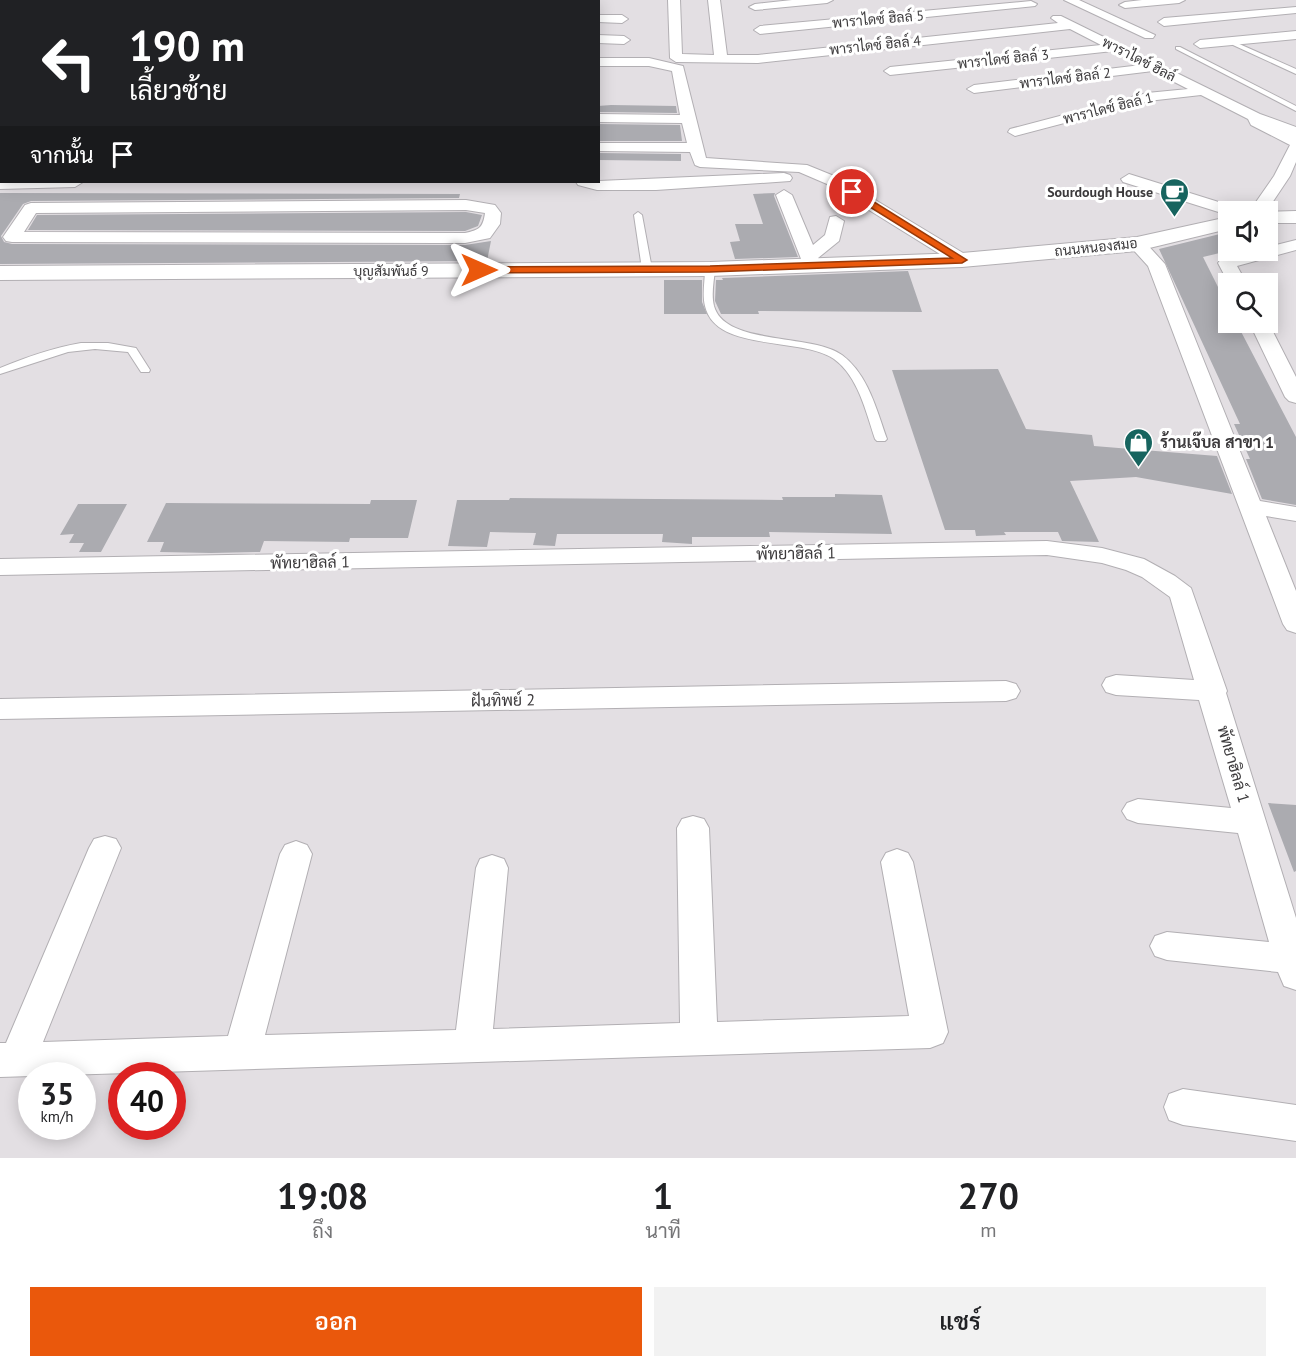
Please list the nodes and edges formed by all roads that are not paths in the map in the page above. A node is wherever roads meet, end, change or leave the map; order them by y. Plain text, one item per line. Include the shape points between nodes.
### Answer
1 (674, 0) edge
2 (714, 0) edge
3 (827, 0) edge
4 (1070, 0) edge
5 (1179, 0) edge
6 (1266, 0) edge
7 (1026, 2) edge
8 (754, 3) edge
9 (1125, 5) dead end
10 (1295, 11) edge
11 (600, 18) edge
12 (622, 19) dead end
13 (1164, 22) dead end
14 (1073, 26) junction
15 (1296, 35) edge
16 (600, 39) edge
17 (624, 40) dead end
18 (1102, 40) junction
19 (762, 43) junction
20 (1200, 44) dead end
21 (1235, 44) dead end
22 (1115, 47) junction
23 (1178, 48) dead end
24 (721, 59) junction
25 (600, 62) edge
26 (1156, 68) junction
27 (890, 71) dead end
28 (1296, 72) edge
29 (974, 89) dead end
30 (1202, 91) junction
31 (1296, 109) edge
32 (1255, 117) junction
33 (600, 118) edge
34 (688, 119) junction
35 (1015, 132) dead end
36 (1296, 132) edge
37 (1296, 144) edge
38 (600, 147) edge
39 (698, 155) junction
40 (813, 172) junction
41 (1289, 176) edge
42 (1130, 179) dead end
43 (38, 183) edge
44 (588, 183) edge
45 (704, 183) junction
46 (0, 184) edge
47 (784, 195) dead end
48 (1267, 201) edge
49 (1218, 207) edge
50 (638, 215) dead end
51 (1278, 217) edge
52 (1296, 217) edge
53 (836, 220) dead end
54 (13, 222) edge
55 (1218, 225) edge
56 (1137, 244) junction
57 (1296, 245) edge
58 (962, 260) junction
59 (811, 261) junction
60 (646, 269) junction
61 (710, 269) junction
62 (0, 273) edge
63 (1232, 273) edge
64 (1264, 333) edge
65 (145, 370) dead end
66 (0, 371) edge
67 (1296, 397) edge
68 (881, 439) dead end
69 (1250, 506) junction
70 (1296, 514) edge
71 (0, 567) edge
72 (1296, 624) edge
73 (1116, 685) dead end
74 (1006, 691) dead end
75 (1213, 691) junction
76 (0, 709) edge
77 (1138, 811) dead end
78 (1250, 822) junction
79 (693, 828) dead end
80 (105, 848) dead end
81 (296, 854) dead end
82 (897, 862) dead end
83 (492, 868) dead end
84 (1167, 946) dead end
85 (1294, 967) edge
86 (699, 1039) junction
87 (473, 1046) junction
88 (242, 1053) junction
89 (8, 1060) edge
90 (1184, 1107) dead end
91 (1296, 1123) edge

1 - 24 street, พาราไดซ์ ฮิลล์ 4 via 676,58
2 - 24 street
3 - 8 street
4 - 18 street via 1149,35
5 - 9 street
6 - 10 street
7 - 14 street, พาราไดซ์ ฮิลล์
7 - 19 street, พาราไดซ์ ฮิลล์ 5
8 - 19 street
10 - 13 street
11 - 12 street
14 - 18 street, พาราไดซ์ ฮิลล์
14 - 19 street, พาราไดซ์ ฮิลล์ 4
15 - 20 street
16 - 17 street
18 - 22 street, พาราไดซ์ ฮิลล์
19 - 24 street, พาราไดซ์ ฮิลล์ 4 via 758,59
21 - 28 lane
22 - 26 street, พาราไดซ์ ฮิลล์
22 - 27 street, พาราไดซ์ ฮิลล์ 3
23 - 31 lane
25 - 34 street via 667,64 678,69
26 - 29 street, พาราไดซ์ ฮิลล์ 2
26 - 30 street, พาราไดซ์ ฮิลล์
30 - 32 street, พาราไดซ์ ฮิลล์
30 - 35 street, พาราไดซ์ ฮิลล์ 1 via 1147,97
32 - 36 street, พาราไดซ์ ฮิลล์
32 - 37 street, พาราไดซ์ ฮิลล์ via 1256,122
33 - 34 street
34 - 39 street
37 - 41 street
38 - 39 street
39 - 40 street
39 - 45 street
40 - 45 street via 778,179
40 - 58 street
41 - 48 street
42 - 49 street
43 - 46 street
44 - 45 street
47 - 59 street
50 - 60 lane
51 - 52 street
53 - 59 street via 832,237
54 - 54 street via 12,237 465,238 488,231 493,213 489,208 466,205 31,208
55 - 56 street, ถนนหนองสมอ
56 - 58 street, ถนนหนองสมอ
56 - 69 street via 1156,264
57 - 63 street via 1227,263
58 - 59 street, บุญสัมพันธ์ 9
59 - 61 street, บุญสัมพันธ์ 9
60 - 61 street, บุญสัมพันธ์ 9
60 - 62 street, บุญสัมพันธ์ 9
61 - 68 lane via 710,308 722,325 751,336 829,351 849,367 863,390
64 - 67 street
65 - 66 lane via 132,350 110,345 58,351
69 - 70 street
69 - 72 street
71 - 75 street, พัทยาฮิลล์ 1 via 1047,548 1117,557 1165,579 1182,594
73 - 75 street
74 - 76 street, ฝันทิพย์ 2
75 - 78 street, พัทยาฮิลล์ 1
77 - 78 street
78 - 85 street, พัทยาฮิลล์ 1
79 - 86 street
80 - 89 street
81 - 88 street
82 - 86 street via 930,1032
83 - 87 street
84 - 85 street
86 - 87 street
87 - 88 street
88 - 89 street
90 - 91 street

